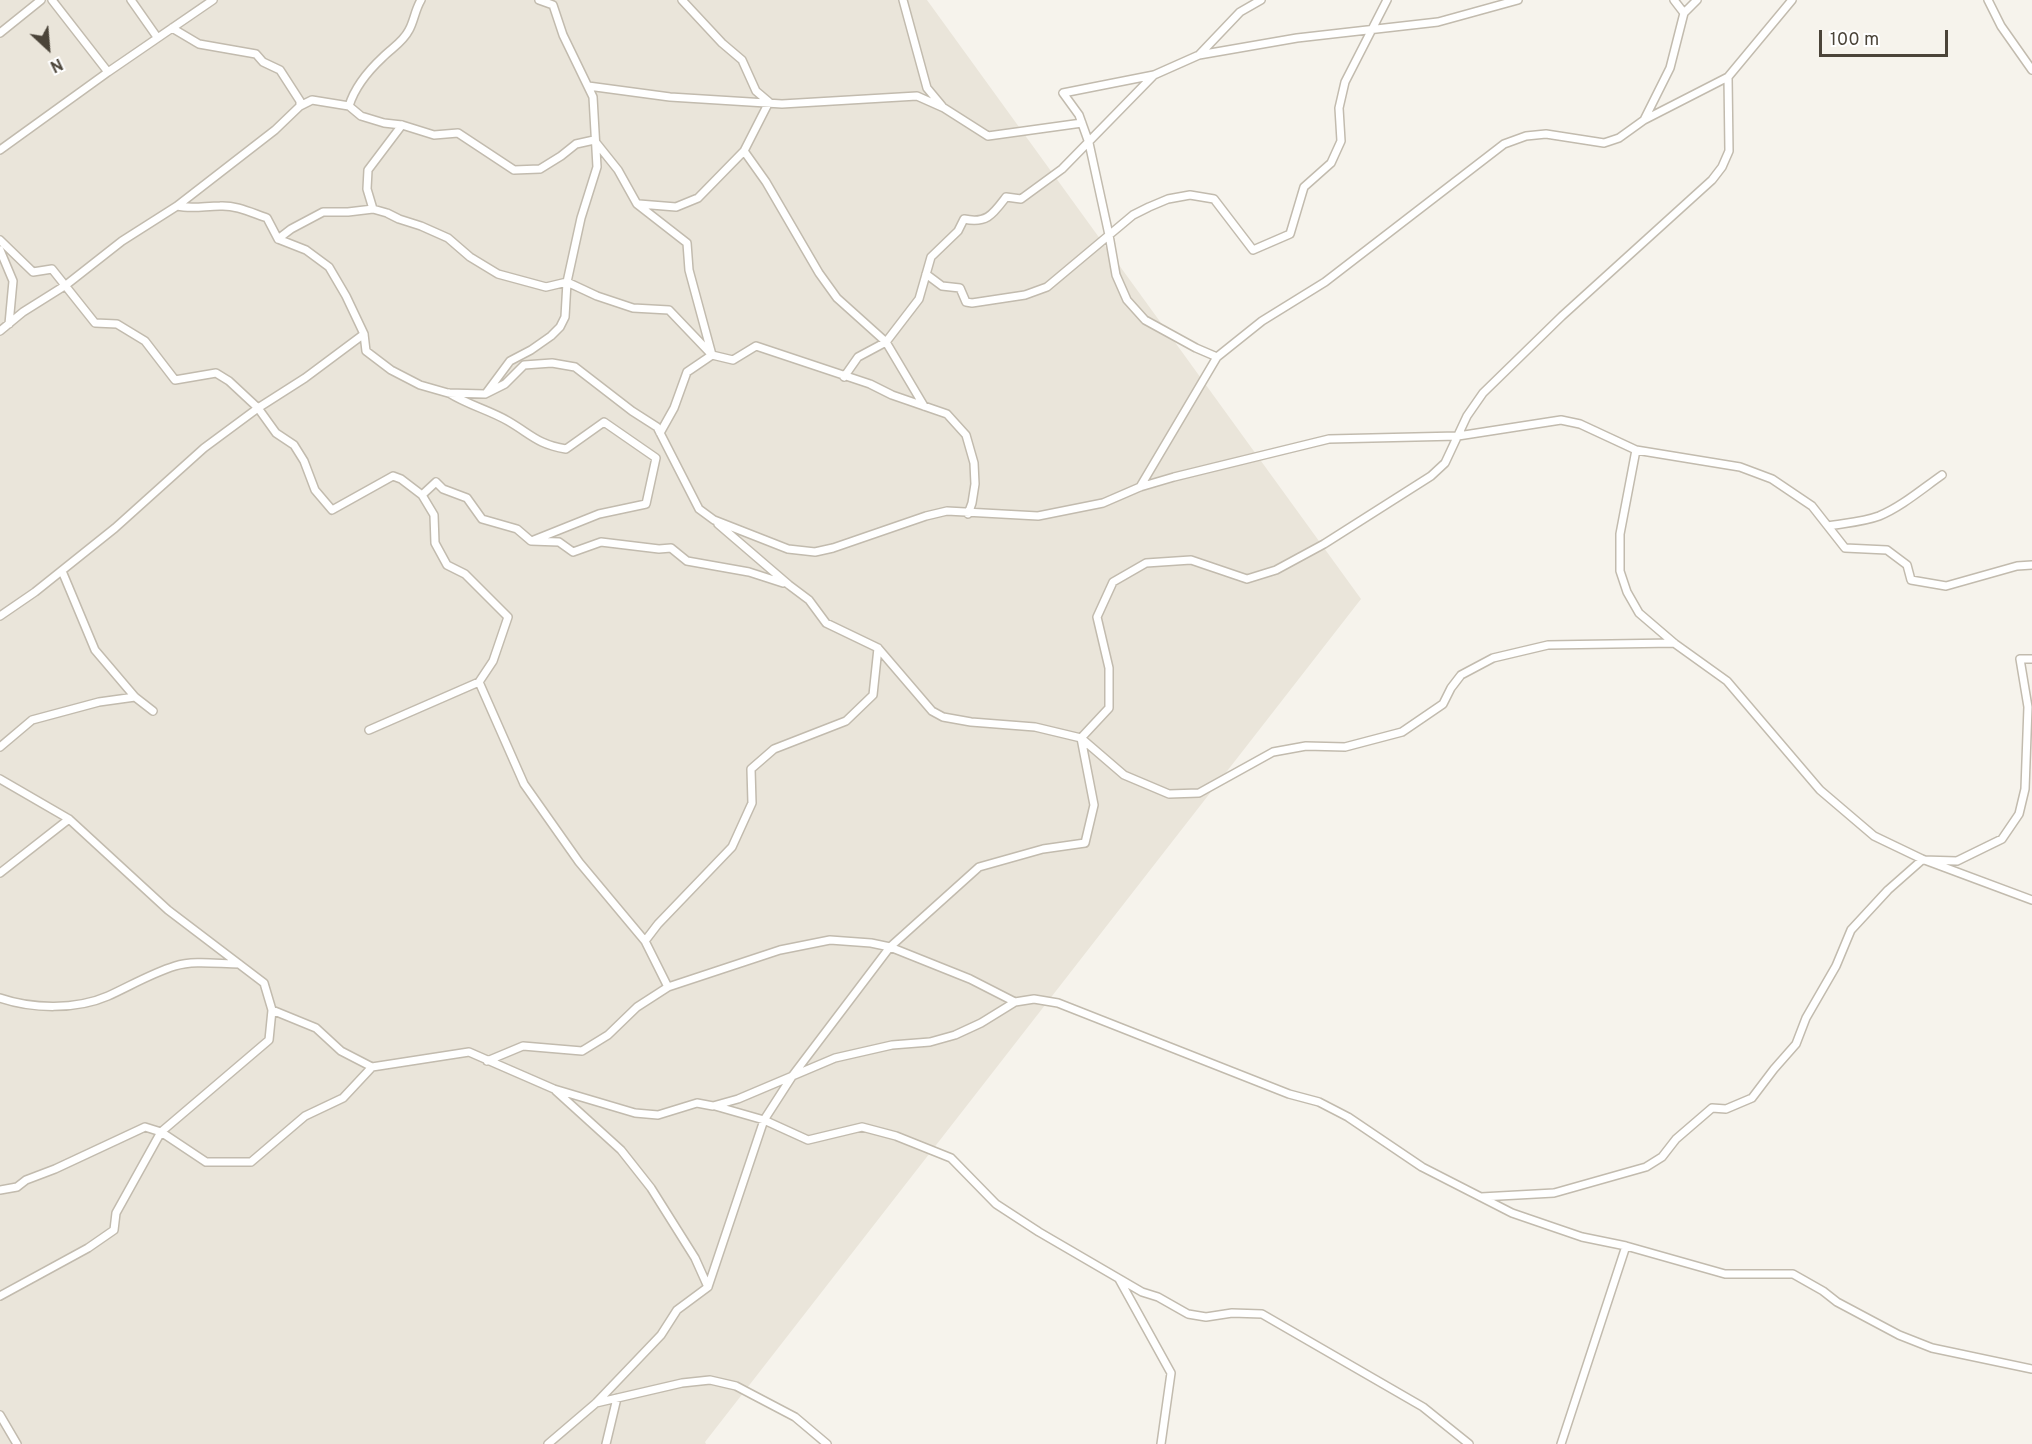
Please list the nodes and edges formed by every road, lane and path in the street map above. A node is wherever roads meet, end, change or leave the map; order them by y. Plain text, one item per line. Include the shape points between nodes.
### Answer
1 (41, 0) edge
2 (52, 0) edge
3 (131, 0) edge
4 (213, 0) edge
5 (421, 0) edge
6 (538, 0) edge
7 (682, 0) edge
8 (903, 0) edge
9 (1261, 0) edge
10 (1387, 0) edge
11 (1518, 0) edge
12 (1674, 0) edge
13 (1697, 0) edge
14 (1792, 0) edge
15 (1988, 0) edge
16 (555, 3) edge
17 (1684, 13) junction
18 (172, 28) junction
19 (1372, 30) junction
20 (0, 33) edge
21 (157, 38) junction
22 (1199, 55) junction
23 (2032, 70) edge
24 (108, 72) junction
25 (1154, 75) junction
26 (1728, 77) junction
27 (588, 86) junction
28 (769, 102) junction
29 (300, 106) junction
30 (349, 106) junction
31 (944, 108) junction
32 (1644, 120) junction
33 (1082, 123) junction
34 (402, 125) junction
35 (594, 140) junction
36 (1089, 143) junction
37 (0, 150) edge
38 (744, 151) junction
39 (637, 204) junction
40 (177, 206) junction
41 (373, 209) junction
42 (1109, 235) junction
43 (278, 239) junction
44 (0, 240) edge
45 (0, 250) edge
46 (926, 274) junction
47 (567, 282) junction
48 (66, 285) junction
49 (9, 324) junction
50 (0, 331) edge
51 (364, 334) junction
52 (886, 342) junction
53 (711, 355) junction
54 (1217, 357) junction
55 (844, 377) junction
56 (448, 393) junction
57 (485, 394) junction
58 (924, 406) junction
59 (258, 408) junction
60 (660, 433) junction
61 (1458, 436) junction
62 (1636, 450) junction
63 (1942, 475) dead end
64 (1140, 487) junction
65 (422, 495) junction
66 (968, 514) junction
67 (714, 520) junction
68 (1828, 525) junction
69 (531, 541) junction
70 (2032, 565) edge
71 (62, 571) junction
72 (789, 585) junction
73 (0, 616) edge
74 (1674, 643) junction
75 (878, 648) junction
76 (2032, 659) edge
77 (479, 682) junction
78 (135, 697) junction
79 (153, 711) dead end
80 (369, 730) dead end
81 (1081, 738) junction
82 (0, 747) edge
83 (0, 779) edge
84 (69, 819) junction
85 (1922, 860) junction
86 (0, 873) edge
87 (2032, 900) edge
88 (645, 941) junction
89 (890, 947) junction
90 (239, 964) junction
91 (668, 987) junction
92 (0, 998) edge
93 (1015, 1002) junction
94 (272, 1010) junction
95 (487, 1061) junction
96 (372, 1067) junction
97 (793, 1076) junction
98 (554, 1089) junction
99 (713, 1106) junction
100 (764, 1120) junction
101 (161, 1132) junction
102 (0, 1190) edge
103 (1481, 1197) junction
104 (1626, 1246) junction
105 (1118, 1277) junction
106 (708, 1287) junction
107 (0, 1296) edge
108 (2032, 1369) edge
109 (617, 1398) junction
110 (596, 1403) junction
111 (0, 1415) edge
112 (809, 1429) junction
113 (17, 1444) edge
114 (548, 1444) edge
115 (606, 1444) edge
116 (816, 1444) edge
117 (827, 1444) edge
118 (1161, 1444) edge
119 (1469, 1444) edge
120 (1561, 1444) edge

1 - 20 street
2 - 24 street
3 - 21 street
4 - 18 street
5 - 30 street via 409,30 366,75
6 - 16 street
7 - 28 street via 742,60 756,91
8 - 31 street via 927,88
9 - 22 street via 1240,12
10 - 19 street
11 - 19 street via 1438,22
12 - 17 street
13 - 17 street
14 - 26 street
15 - 23 street
16 - 27 street via 562,35
17 - 32 street via 1670,68
18 - 21 street
18 - 29 street via 199,44 256,54 280,70
19 - 22 street
19 - 42 street via 1345,82 1340,108 1341,141 1331,163 1304,187 1290,234 1253,250 1214,199 1190,195 1149,207
21 - 24 street
22 - 25 street
24 - 37 street
25 - 33 street via 1063,93
25 - 36 street
26 - 32 street
26 - 61 street via 1729,151 1722,167 1483,393
27 - 28 street via 670,97
27 - 35 street via 593,97
28 - 31 street via 917,96
28 - 38 street
29 - 30 street via 312,100
29 - 40 street
30 - 34 street via 361,116
31 - 33 street via 988,136
32 - 54 street via 1619,138 1604,142 1546,134 1504,144 1325,282 1263,321
33 - 36 street
34 - 35 street via 434,135 458,133 514,170 540,168 576,144
34 - 41 street via 368,170 367,189
35 - 39 street via 618,170
35 - 47 street via 597,167
36 - 42 street
36 - 46 street via 1021,199 1006,197 992,216 975,222 964,219 958,231 931,257
38 - 39 street via 698,198 676,207
38 - 52 street via 837,298
39 - 53 street via 687,243 689,270
40 - 43 street via 223,206 246,211 267,218
40 - 48 street via 122,241
41 - 43 street via 323,212
41 - 47 street via 448,238 498,274 546,287
42 - 46 street via 1047,287 1025,296 966,302 960,288 942,286
42 - 54 street via 1116,275 1127,300 1145,320
43 - 51 street via 306,250 329,267
44 - 48 street via 33,272 52,269
45 - 49 street via 14,281
46 - 52 street via 920,299
47 - 53 street via 633,308 669,310
47 - 57 street via 565,317 560,327 510,362
48 - 49 street
48 - 59 street via 95,323 117,324 145,341 175,380 216,373
49 - 50 street
51 - 56 street via 366,351 391,370 420,385
51 - 59 street
52 - 55 street via 858,357
52 - 58 street
53 - 55 street via 733,360 756,346
53 - 60 street via 687,372
54 - 64 street
55 - 58 street
56 - 57 street
56 - 69 street via 554,447 566,449 604,422 656,458 646,504 598,514
57 - 60 street via 505,384 524,365 552,363 575,367
58 - 66 street via 947,414 966,435 975,484
59 - 65 street via 276,434 294,445 315,490 332,510 393,476
59 - 71 street via 204,448
60 - 67 street via 699,509
61 - 62 street via 1561,420 1580,424
61 - 64 street via 1329,439
61 - 81 street via 1445,463 1431,476 1276,570 1247,579 1191,560 1146,563 1113,582 1096,617 1109,668 1110,708
62 - 68 street via 1740,466 1772,479 1812,506
62 - 74 street via 1620,534 1620,571 1639,614
63 - 68 street via 1879,516
64 - 66 street via 1103,503 1038,516
65 - 69 street via 436,482 443,489 467,498 482,519 518,529
65 - 77 street via 434,515 435,543 447,566 465,574 508,617 493,662
66 - 67 street via 926,516 815,552 788,549
67 - 72 street
68 - 70 street via 1845,548 1887,550 1907,565 1911,580 1946,586
69 - 72 street via 559,542 573,552 601,542 671,548 687,561 749,572
71 - 73 street
71 - 78 street via 95,650
72 - 75 street via 809,600 826,623
74 - 81 street via 1548,645 1493,657 1461,675 1443,704 1402,732 1345,747 1306,746 1273,752 1199,793 1169,794 1124,775
74 - 85 street via 1727,681 1820,790 1874,836
75 - 81 street via 932,711 944,717 1035,727
75 - 88 street via 873,696 846,721 774,748 751,769 752,803 732,847
76 - 85 street via 2020,659 2028,707 2025,789 2019,814 2002,839 1957,861
77 - 80 street
77 - 88 street via 524,784 579,862
78 - 79 street
78 - 82 street via 32,720
81 - 89 street via 1094,805 1085,843 1043,849 980,867
83 - 84 street
84 - 86 street
84 - 90 street via 168,910
85 - 87 street
85 - 103 street via 1887,890 1851,930 1796,1044 1752,1098 1726,1109 1712,1108 1676,1138 1662,1157 1646,1167 1554,1193
88 - 91 street
89 - 91 street via 830,940 780,950
89 - 93 street
89 - 97 street
90 - 92 street via 176,965 107,996 72,1004 30,1005
90 - 94 street via 264,983
91 - 95 street via 582,1051 523,1046
93 - 97 street via 955,1035 835,1058
93 - 103 street via 1034,999 1058,1003 1289,1095 1319,1102 1422,1167
94 - 96 street via 316,1028 341,1051
94 - 101 street via 269,1040
95 - 96 street via 469,1052
95 - 98 street
96 - 101 street via 343,1098 304,1116 251,1162 206,1162
97 - 99 street
97 - 100 street
98 - 99 street via 635,1113 658,1115 697,1103
98 - 106 street via 621,1150 651,1188 695,1258
99 - 100 street
100 - 105 street via 808,1140 862,1127 951,1158 996,1204
100 - 106 street
101 - 102 street via 146,1127 17,1187
101 - 107 street via 116,1214 114,1230
103 - 104 street via 1512,1213 1582,1237
104 - 108 street via 1725,1274 1794,1274 1899,1335 1932,1347
104 - 120 street
105 - 118 street via 1171,1373
105 - 119 street via 1188,1314 1262,1314 1423,1407
106 - 110 street via 677,1310 662,1335
109 - 110 street
109 - 112 street via 710,1380 736,1386 795,1417
109 - 115 street
110 - 114 street
111 - 113 street
112 - 116 street
112 - 117 street

